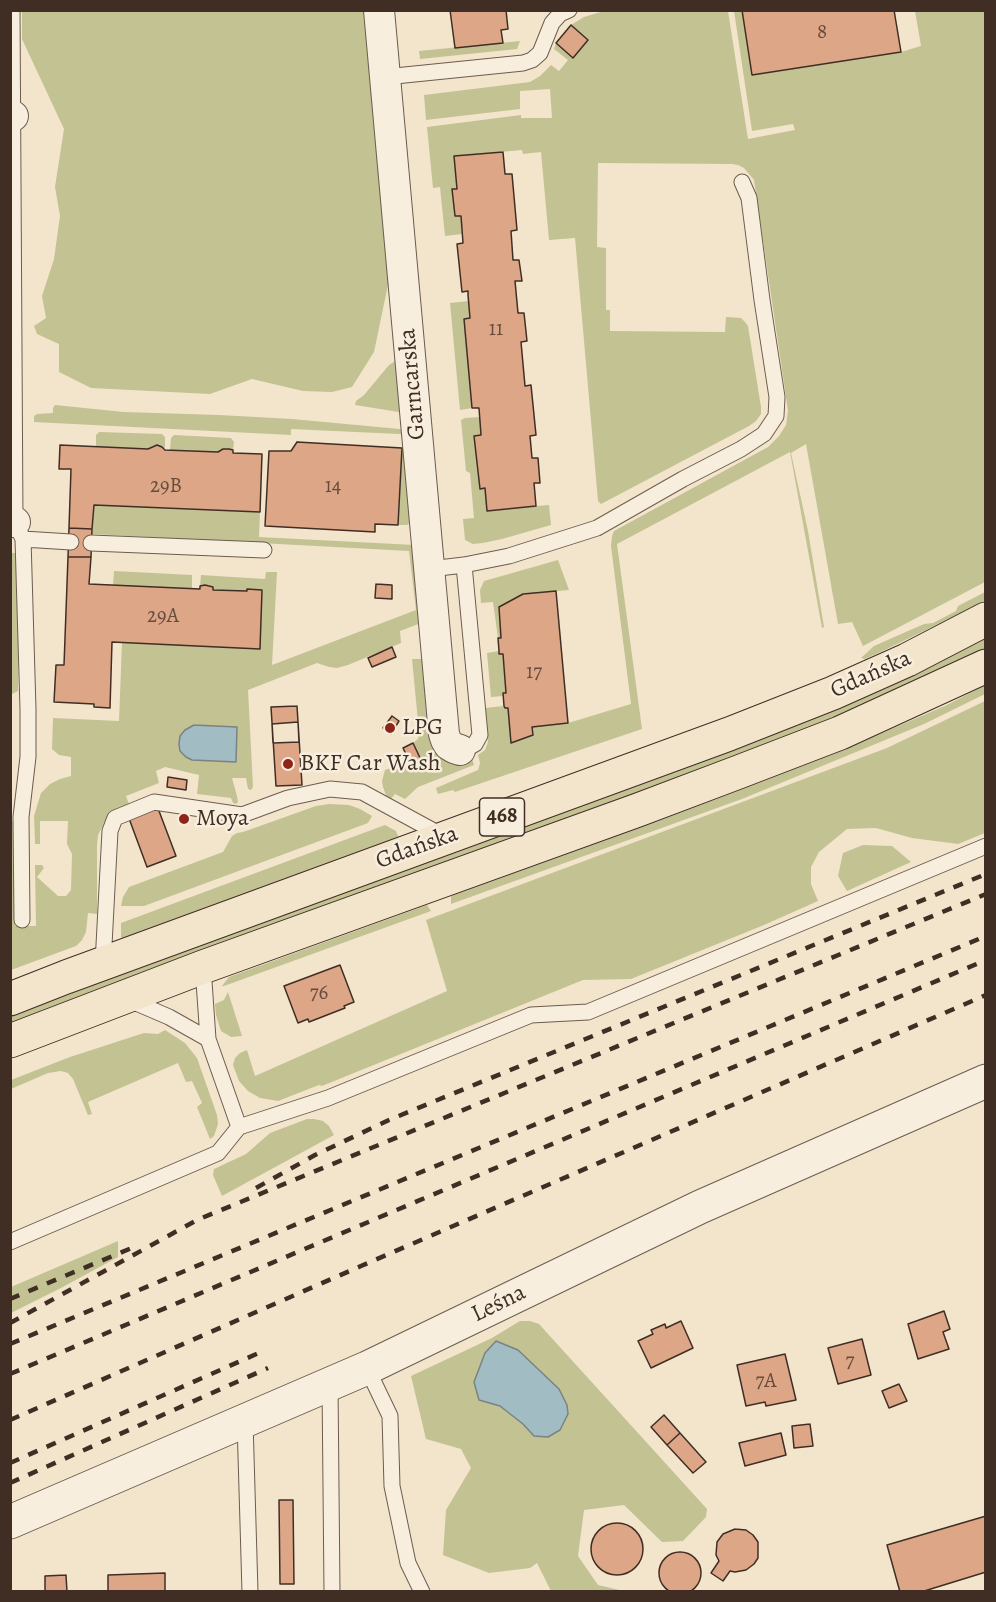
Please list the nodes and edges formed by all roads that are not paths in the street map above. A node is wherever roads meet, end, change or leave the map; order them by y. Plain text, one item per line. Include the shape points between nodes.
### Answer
1 (12, 10) edge
2 (379, 10) edge
3 (568, 10) edge
4 (385, 77) junction
5 (12, 116) edge
6 (742, 182) dead end
7 (16, 528) edge
8 (71, 542) dead end
9 (91, 543) dead end
10 (264, 550) dead end
11 (464, 565) junction
12 (430, 569) junction
13 (986, 619) edge
14 (986, 666) edge
15 (460, 750) joint
16 (446, 838) junction
17 (986, 846) edge
18 (22, 920) dead end
19 (103, 964) junction
20 (203, 967) junction
21 (123, 997) junction
22 (10, 999) edge
23 (208, 1039) junction
24 (10, 1041) edge
25 (986, 1081) edge
26 (239, 1127) junction
27 (10, 1242) edge
28 (368, 1368) junction
29 (330, 1384) junction
30 (245, 1421) junction
31 (10, 1522) edge
32 (250, 1592) edge
33 (332, 1592) edge
34 (422, 1592) edge

1 - 5 lane
2 - 4 street, Garncarska
3 - 4 lane via 552,23 540,53 532,60
4 - 12 street, Garncarska
5 - 7 lane
6 - 11 lane via 749,198 777,397 776,416 764,434 597,528 509,556
7 - 8 lane
7 - 18 lane via 28,709 28,758 21,818 29,850
9 - 10 lane
11 - 12 lane
11 - 15 lane via 480,735 475,744
12 - 15 street, Garncarska via 444,734 449,745
13 - 16 main road, Gdańska / 468 via 833,693
14 - 20 main road, Gdańska / 468 via 840,733 736,773
16 - 19 main road, Gdańska / 468
16 - 19 lane via 362,792 330,789 288,798 242,815 154,802 115,818 110,831
17 - 26 lane via 588,1012 531,1015 328,1098
19 - 22 main road, Gdańska / 468
20 - 21 main road, Gdańska / 468
20 - 23 lane
21 - 23 lane
21 - 24 main road, Gdańska / 468
23 - 26 lane
25 - 28 street, Leśna via 700,1207
26 - 27 lane via 218,1153
28 - 29 street, Leśna
28 - 34 lane via 390,1416 392,1486 408,1563
29 - 30 street, Leśna
29 - 33 lane
30 - 31 street, Leśna
30 - 32 lane

